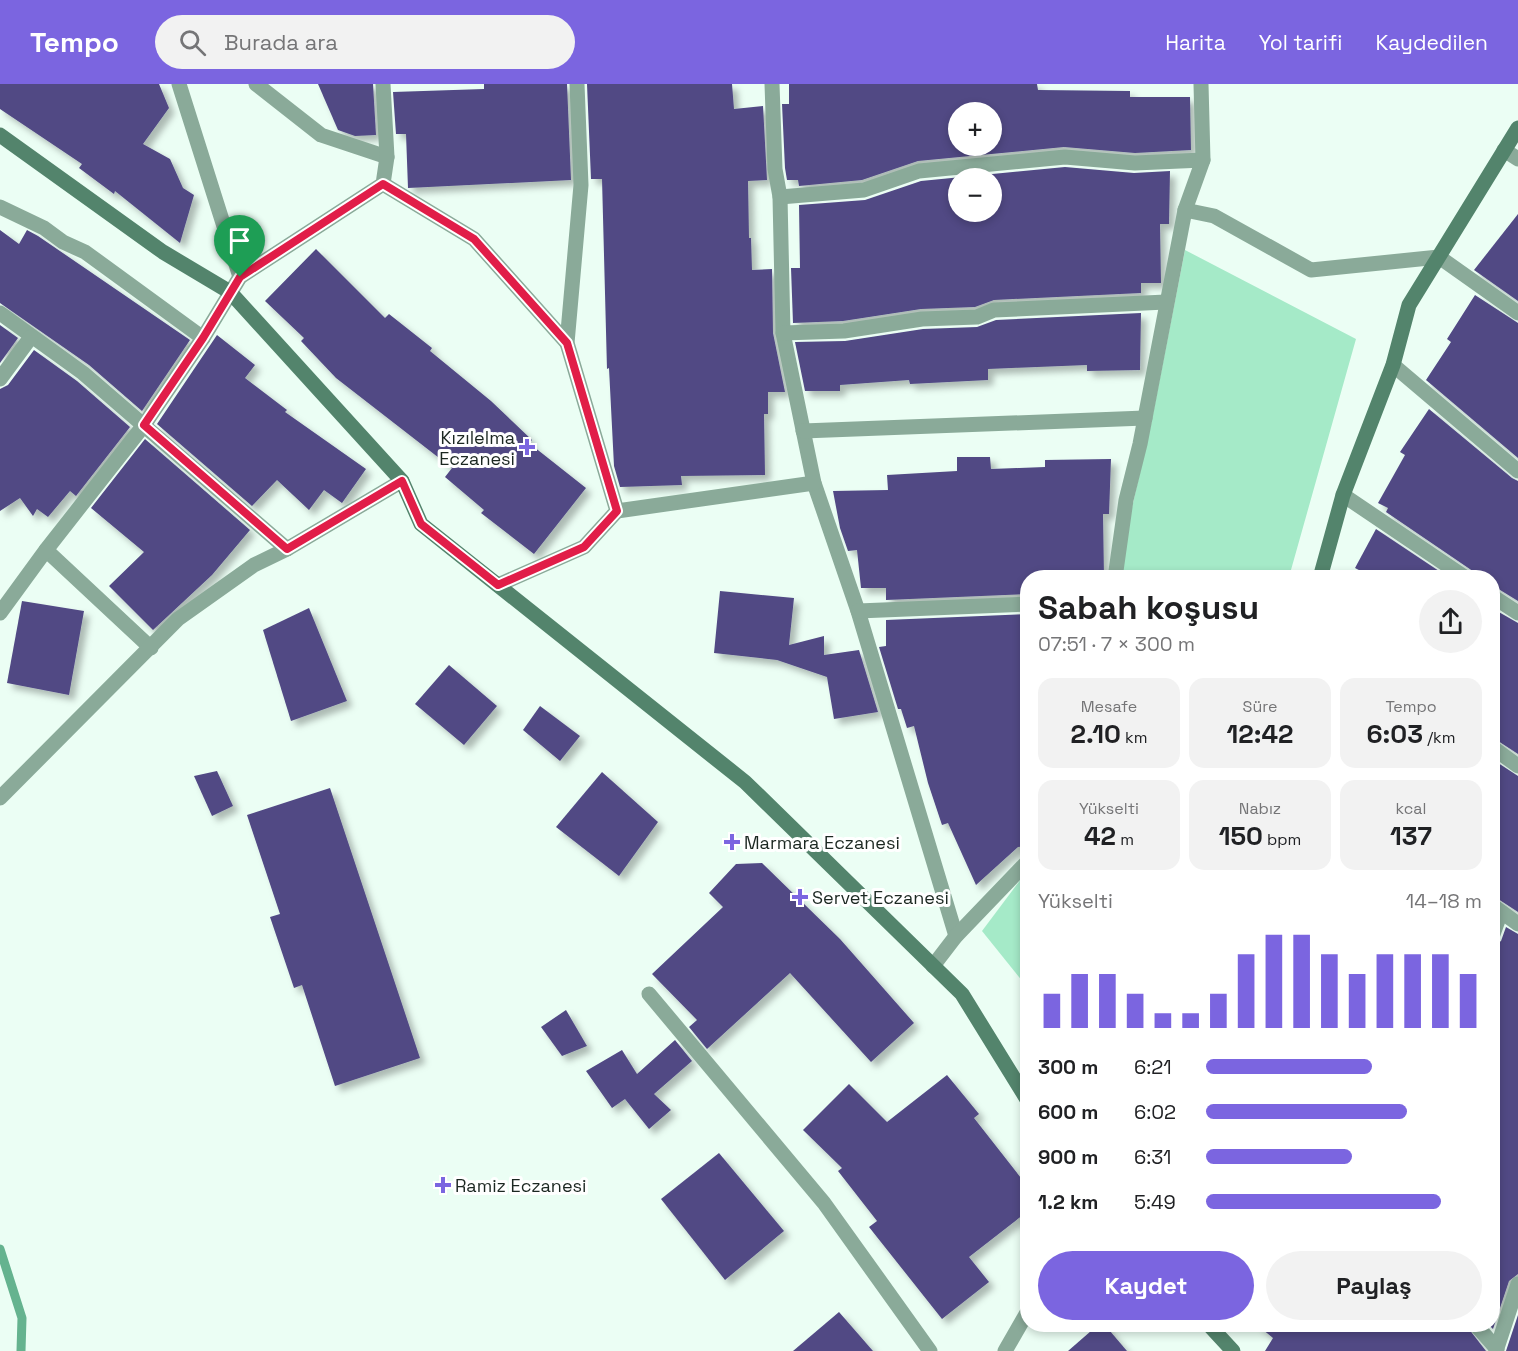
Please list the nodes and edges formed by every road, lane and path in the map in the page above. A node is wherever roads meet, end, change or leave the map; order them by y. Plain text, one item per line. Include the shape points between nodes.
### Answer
1 (179, 84) edge
2 (256, 84) edge
3 (383, 84) edge
4 (577, 84) edge
5 (772, 84) edge
6 (1201, 84) edge
7 (1518, 128) edge
8 (0, 135) edge
9 (1504, 150) junction
10 (387, 157) junction
11 (1518, 159) edge
12 (1203, 160) junction
13 (383, 184) junction
14 (780, 197) junction
15 (0, 207) edge
16 (1185, 210) junction
17 (1439, 257) junction
18 (240, 277) junction
19 (230, 292) junction
20 (1166, 302) junction
21 (0, 313) edge
22 (1518, 313) edge
23 (783, 333) junction
24 (31, 337) junction
25 (203, 338) junction
26 (567, 343) junction
27 (1393, 365) junction
28 (0, 379) edge
29 (1145, 418) junction
30 (144, 425) junction
31 (803, 431) junction
32 (1518, 471) edge
33 (402, 481) junction
34 (814, 483) junction
35 (1344, 495) junction
36 (617, 511) junction
37 (287, 549) junction
38 (46, 550) junction
39 (1116, 570) edge
40 (1322, 570) edge
41 (1454, 570) edge
42 (498, 585) junction
43 (1500, 601) edge
44 (1020, 604) edge
45 (858, 611) junction
46 (0, 613) edge
47 (1518, 613) edge
48 (151, 648) junction
49 (1500, 753) edge
50 (1518, 766) edge
51 (0, 798) edge
52 (1020, 869) edge
53 (1500, 911) edge
54 (1518, 924) edge
55 (956, 936) junction
56 (933, 966) junction
57 (649, 994) dead end
58 (1020, 1088) edge
59 (1518, 1284) edge
60 (1020, 1325) edge
61 (1215, 1332) edge
62 (1482, 1332) edge
63 (1497, 1350) edge
64 (930, 1351) edge
65 (1005, 1351) edge
66 (1233, 1351) edge

1 - 18 street
2 - 10 street via 321,135
3 - 10 street
4 - 26 street via 581,185
5 - 14 street via 775,169
6 - 12 street
7 - 9 street
8 - 19 street via 163,252
9 - 11 street
9 - 17 street
10 - 13 street
12 - 14 street via 1135,163 1065,157 919,171 864,190
12 - 16 street
13 - 18 street
13 - 26 street via 474,239
14 - 23 street
15 - 25 street via 85,252
16 - 17 street via 1214,216 1311,270
16 - 20 street
17 - 22 street
17 - 27 street via 1408,305
18 - 19 street
19 - 25 street
19 - 33 street
20 - 23 street via 994,310 976,317 922,319 844,331
20 - 29 street
21 - 24 street
23 - 31 street
24 - 28 street
24 - 30 street via 83,373
25 - 30 street
26 - 36 street
27 - 32 street
27 - 35 street
29 - 31 street
29 - 39 street via 1126,500
30 - 37 street
30 - 38 street
31 - 34 street
33 - 37 street
33 - 42 street via 421,524
34 - 36 street
34 - 45 street
35 - 40 street
35 - 41 street
36 - 42 street via 584,547
37 - 48 street via 254,565 178,619
38 - 46 street
38 - 48 street
42 - 56 street via 745,782
43 - 47 street
44 - 45 street
45 - 55 street
48 - 51 street
49 - 50 street
52 - 55 street
53 - 54 street
55 - 56 street
56 - 58 street via 962,994
57 - 64 street via 824,1203
59 - 63 street
60 - 65 street
61 - 66 street
62 - 63 street

